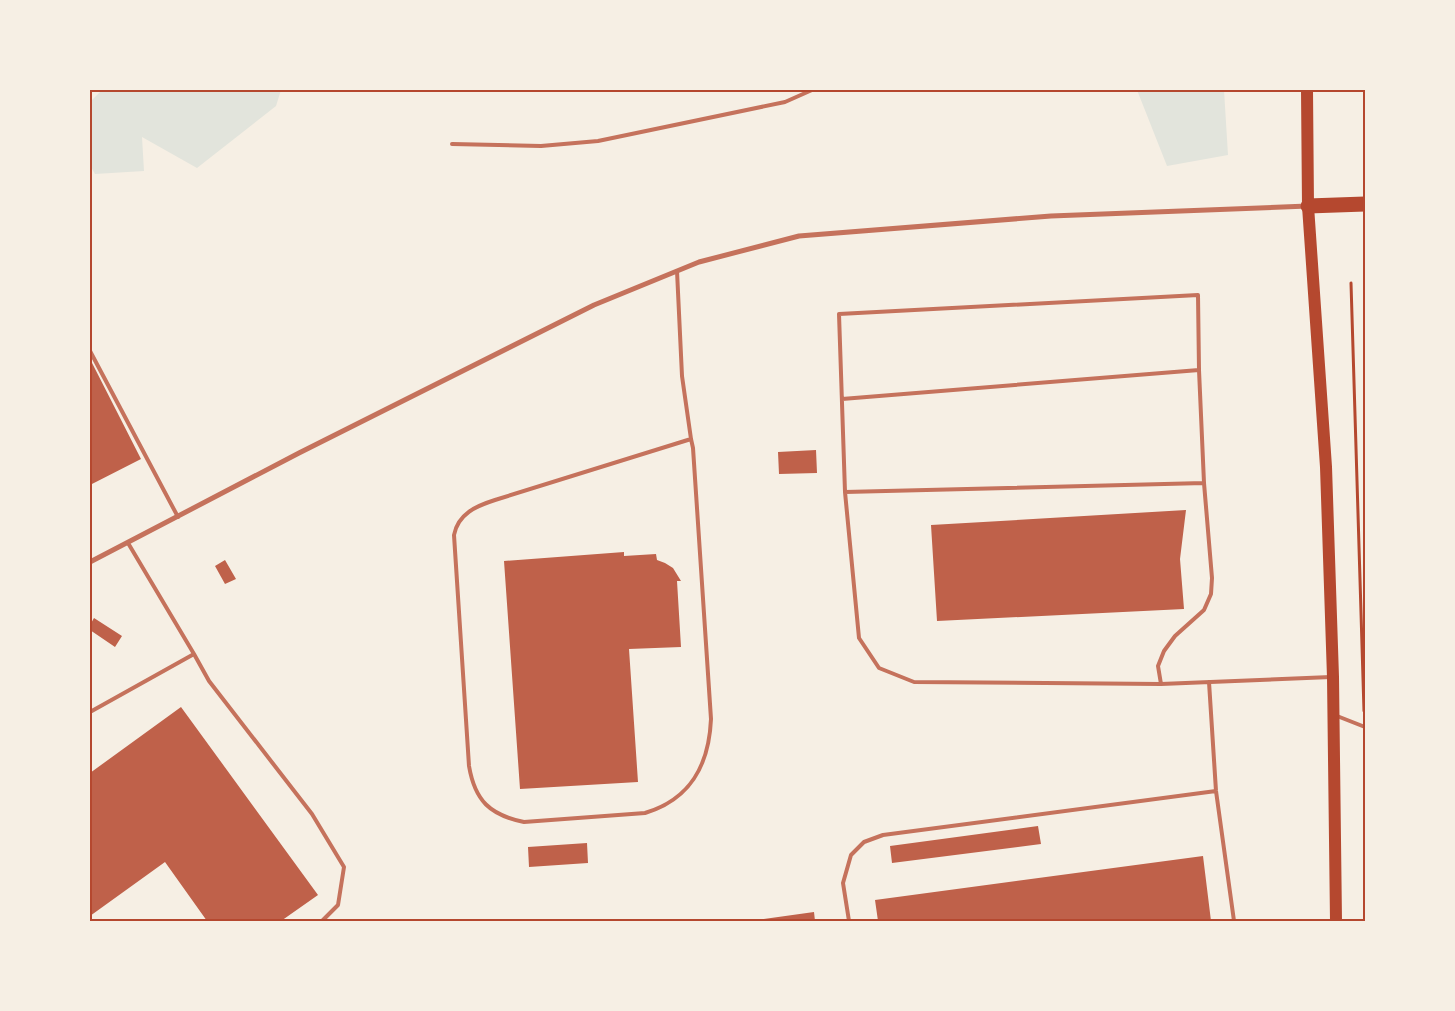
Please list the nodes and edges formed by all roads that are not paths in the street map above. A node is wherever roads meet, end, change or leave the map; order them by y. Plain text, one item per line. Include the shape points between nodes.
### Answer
1 (812, 90) edge
2 (1307, 90) edge
3 (452, 144) dead end
4 (1365, 204) edge
5 (1308, 206) junction
6 (677, 271) junction
7 (90, 351) edge
8 (1199, 370) junction
9 (842, 399) junction
10 (691, 439) junction
11 (1204, 483) junction
12 (845, 492) junction
13 (178, 517) junction
14 (128, 543) junction
15 (90, 562) edge
16 (194, 654) junction
17 (1333, 677) junction
18 (1209, 682) junction
19 (1161, 684) junction
20 (90, 712) edge
21 (1334, 715) junction
22 (1365, 727) edge
23 (1216, 792) junction
24 (322, 921) edge
25 (849, 921) edge
26 (1234, 921) edge
27 (1336, 921) edge

1 - 3 lane via 785,102 598,141 541,146
2 - 5 main road
4 - 5 highway
5 - 6 street via 1051,216 799,236 699,262
5 - 17 main road via 1326,467
6 - 10 lane via 682,376
6 - 13 street via 577,313
7 - 13 lane
8 - 9 lane
8 - 9 lane via 1198,295 839,314
8 - 11 lane
9 - 12 lane
10 - 10 lane via 711,719 710,736 698,774 684,792 658,810 645,813 524,822 496,813 478,795 469,766 454,535 458,522 471,510 494,500
11 - 12 lane
11 - 19 lane via 1211,594 1204,610 1175,636 1164,651 1158,666
12 - 19 lane via 859,638 879,668 914,682
13 - 14 street
14 - 15 street
14 - 16 lane
16 - 20 lane
16 - 24 lane via 209,681 312,814 344,867 338,905
17 - 18 lane
17 - 21 main road
18 - 19 lane
18 - 23 lane
21 - 22 lane
21 - 27 main road
23 - 25 lane via 883,835 864,842 851,855 844,883
23 - 26 lane

